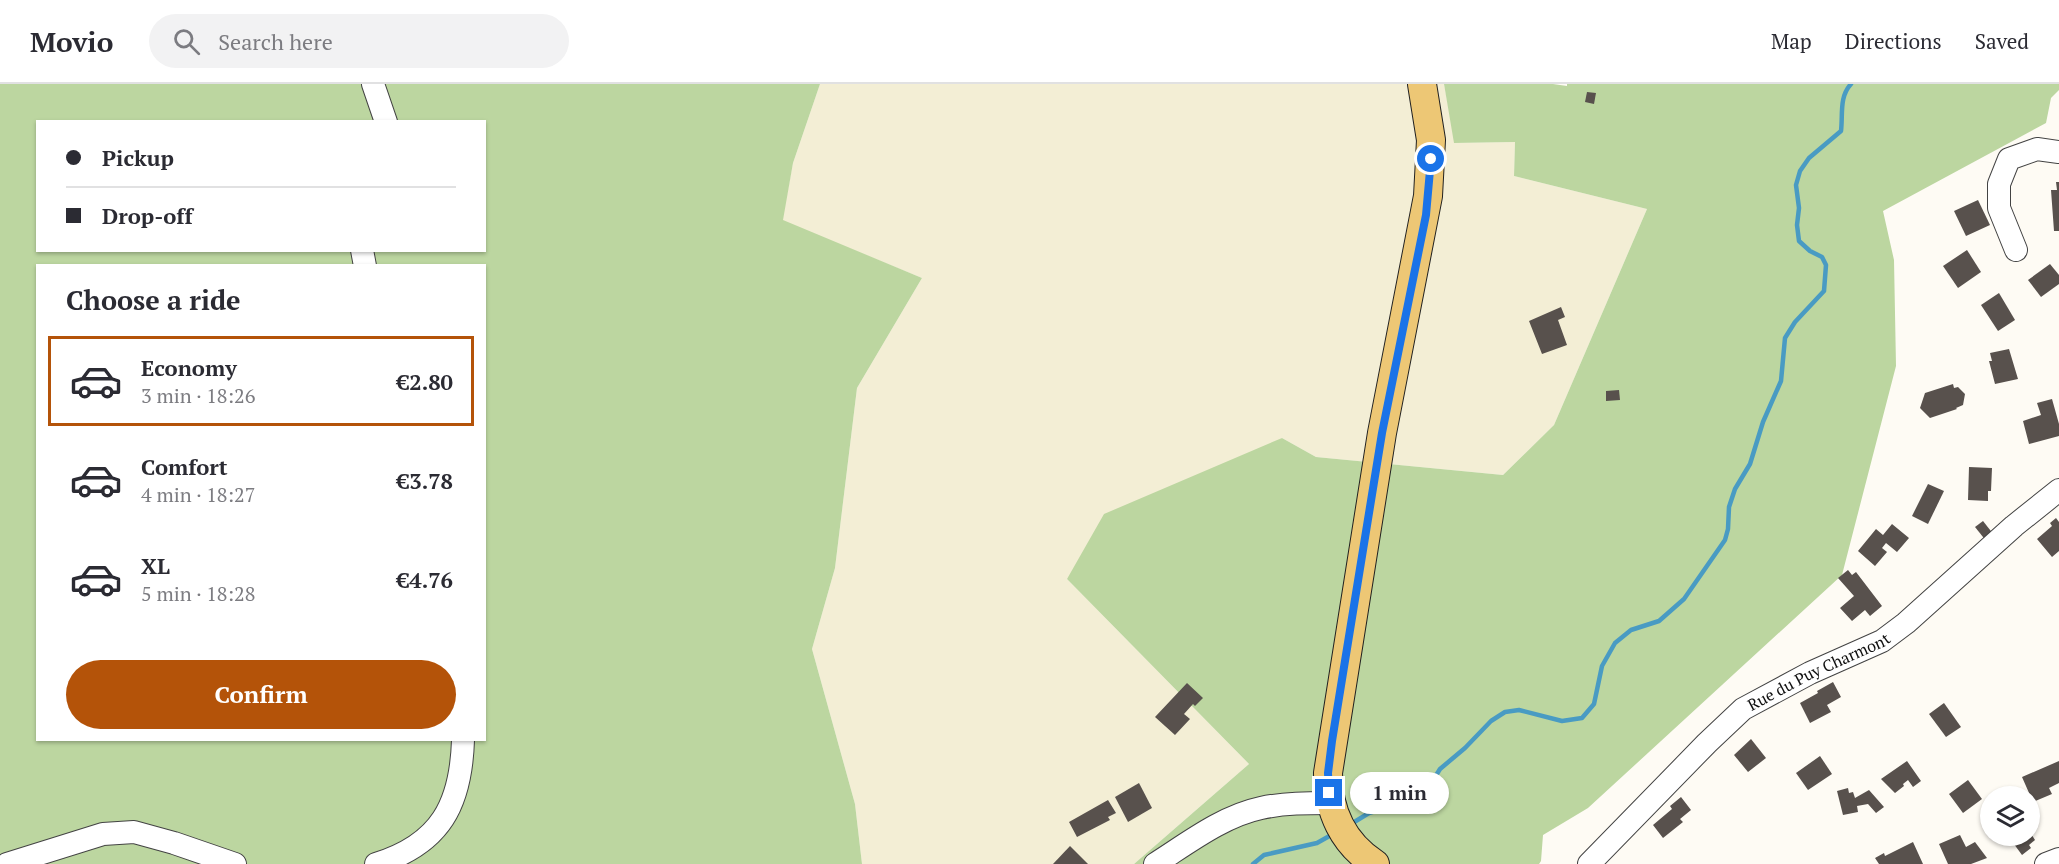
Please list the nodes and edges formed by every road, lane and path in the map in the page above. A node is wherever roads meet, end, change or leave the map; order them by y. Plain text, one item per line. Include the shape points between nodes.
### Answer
1 (373, 84) edge
2 (1422, 84) edge
3 (385, 120) edge
4 (2059, 152) edge
5 (2016, 250) dead end
6 (2059, 490) edge
7 (464, 741) edge
8 (1331, 803) junction
9 (2059, 859) edge
10 (7, 864) edge
11 (235, 864) edge
12 (376, 864) edge
13 (1155, 864) edge
14 (1375, 864) edge
15 (1588, 864) edge
16 (2046, 864) edge

1 - 3 street
2 - 8 main road via 1431,140 1428,196 1376,464 1329,763
4 - 5 street via 2037,149 2009,159 1999,184 1999,208
6 - 15 street, Rue du Puy Charmont via 1882,641 1743,709
7 - 12 street via 457,794 443,821 425,840
8 - 13 street via 1260,808 1228,819
8 - 14 main road via 1350,842
9 - 16 street
10 - 11 street via 103,834 134,832

